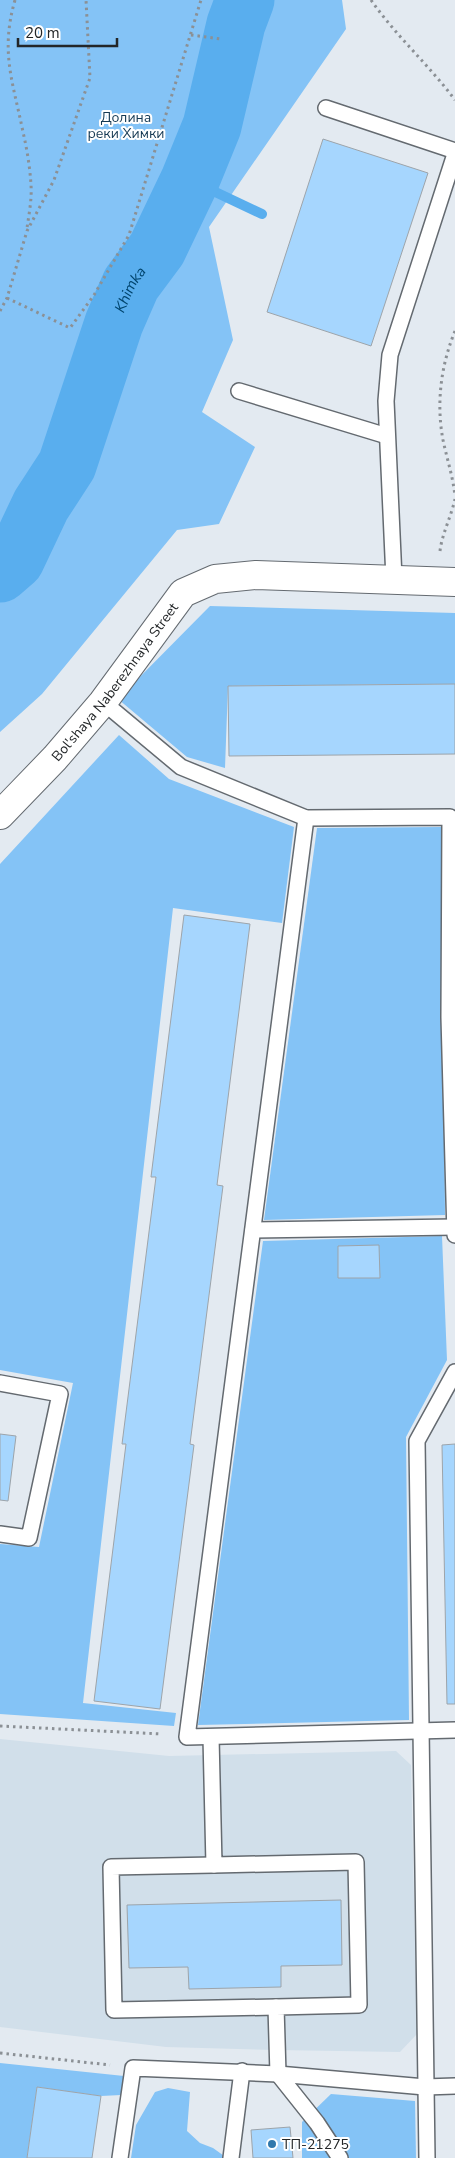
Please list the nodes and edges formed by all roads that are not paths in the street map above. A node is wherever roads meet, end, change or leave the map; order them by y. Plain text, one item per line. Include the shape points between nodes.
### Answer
1 (326, 108) dead end
2 (455, 152) edge
3 (239, 391) dead end
4 (387, 436) junction
5 (394, 579) junction
6 (448, 582) edge
7 (103, 702) junction
8 (0, 815) edge
9 (306, 818) junction
10 (454, 1110) edge
11 (455, 1227) edge
12 (253, 1230) junction
13 (455, 1235) edge
14 (455, 1372) edge
15 (0, 1383) edge
16 (0, 1534) edge
17 (455, 1730) edge
18 (422, 1731) junction
19 (211, 1737) junction
20 (214, 1865) junction
21 (276, 2007) junction
22 (242, 2071) junction
23 (278, 2074) junction
24 (455, 2086) edge
25 (425, 2087) junction
26 (120, 2158) edge
27 (231, 2158) edge
28 (340, 2158) edge
29 (427, 2158) edge

1 - 2 lane
2 - 4 lane via 390,355
3 - 4 lane
4 - 5 lane
5 - 6 street, Bol'shaya Naberezhnaya Street
5 - 7 street, Bol'shaya Naberezhnaya Street via 256,575 215,579 183,593
7 - 8 street, Bol'shaya Naberezhnaya Street
7 - 9 lane via 180,767
9 - 10 lane via 450,817 449,1017
9 - 12 lane
10 - 11 lane
11 - 12 lane
11 - 13 lane
12 - 19 lane via 188,1736
14 - 18 lane via 417,1440
15 - 16 lane via 60,1394 29,1538
17 - 18 lane
18 - 19 lane
18 - 25 lane
19 - 20 lane
20 - 21 lane via 356,1862 359,2005
20 - 21 lane via 111,1867 114,2010
21 - 23 lane
22 - 23 lane
22 - 26 lane via 133,2068
22 - 27 lane
23 - 25 lane
23 - 28 lane
24 - 25 lane
25 - 29 lane

